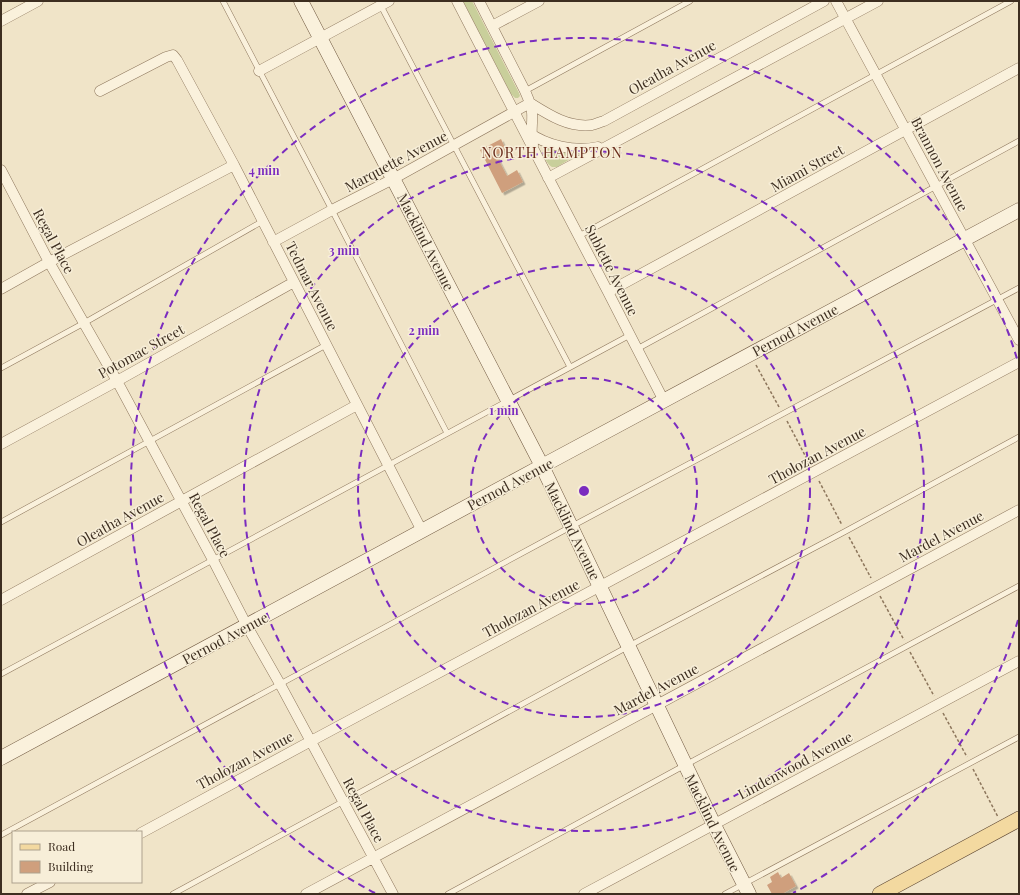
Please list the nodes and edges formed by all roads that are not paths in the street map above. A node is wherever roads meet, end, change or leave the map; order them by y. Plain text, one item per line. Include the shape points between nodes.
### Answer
1 (38, 1) edge
2 (223, 1) edge
3 (301, 1) edge
4 (456, 1) edge
5 (479, 1) edge
6 (539, 1) edge
7 (690, 1) edge
8 (824, 1) edge
9 (836, 1) edge
10 (878, 1) edge
11 (1011, 1) edge
12 (383, 2) edge
13 (846, 19) junction
14 (1, 21) edge
15 (492, 26) junction
16 (320, 38) junction
17 (1019, 68) edge
18 (259, 71) junction
19 (876, 75) junction
20 (100, 91) dead end
21 (525, 91) junction
22 (530, 103) junction
23 (514, 113) junction
24 (520, 123) junction
25 (906, 130) junction
26 (532, 134) junction
27 (1019, 141) edge
28 (614, 142) junction
29 (454, 146) junction
30 (535, 152) junction
31 (234, 165) junction
32 (1, 170) edge
33 (548, 178) junction
34 (393, 179) junction
35 (936, 186) junction
36 (332, 210) junction
37 (1019, 210) edge
38 (263, 221) junction
39 (579, 236) junction
40 (964, 239) junction
41 (273, 242) junction
42 (49, 262) junction
43 (294, 282) junction
44 (1019, 288) edge
45 (1, 289) edge
46 (608, 292) junction
47 (997, 300) junction
48 (84, 323) junction
49 (630, 335) junction
50 (1019, 340) edge
51 (326, 345) junction
52 (637, 350) junction
53 (1019, 362) edge
54 (570, 367) junction
55 (1, 368) edge
56 (117, 381) junction
57 (508, 401) junction
58 (664, 401) junction
59 (357, 405) junction
60 (447, 433) junction
61 (1019, 437) edge
62 (149, 442) junction
63 (1, 444) edge
64 (388, 465) junction
65 (542, 466) junction
66 (181, 502) junction
67 (1019, 510) edge
68 (1, 522) edge
69 (572, 526) junction
70 (422, 531) junction
71 (213, 560) junction
72 (1019, 586) edge
73 (600, 587) junction
74 (1, 600) edge
75 (247, 626) junction
76 (629, 646) junction
77 (1019, 661) edge
78 (1, 674) edge
79 (280, 684) junction
80 (657, 704) junction
81 (1019, 737) edge
82 (310, 741) junction
83 (1, 758) edge
84 (685, 765) junction
85 (344, 802) junction
86 (1019, 819) edge
87 (714, 824) junction
88 (142, 832) edge
89 (1, 835) edge
90 (374, 858) junction
91 (48, 883) edge
92 (746, 889) edge
93 (28, 894) edge
94 (173, 894) edge
95 (306, 894) edge
96 (393, 894) edge
97 (448, 894) edge
98 (584, 894) edge
99 (725, 894) edge
100 (880, 894) edge

1 - 14 street
2 - 18 lane
3 - 16 street, Macklind Avenue
4 - 23 street, Sublette Avenue
5 - 15 street, Sublette Avenue
6 - 15 street
7 - 21 lane
8 - 22 street, Oleatha Avenue via 598,123 570,124 548,115
9 - 13 street, Brannon Avenue
10 - 13 street
11 - 19 lane
12 - 16 street
12 - 29 lane
13 - 19 street, Brannon Avenue
13 - 28 street
15 - 21 street, Sublette Avenue
16 - 18 street
16 - 34 street, Macklind Avenue
17 - 25 street, Miami Street
18 - 36 lane
19 - 25 street, Brannon Avenue
19 - 39 lane
20 - 31 street, Tedmar Avenue via 173,55
21 - 22 street, Sublette Avenue
22 - 23 street, Marquette Avenue
22 - 26 street, Sublette Avenue
23 - 24 street, Sublette Avenue
23 - 29 street, Marquette Avenue
24 - 26 street
24 - 30 street, Sublette Avenue
25 - 35 street, Brannon Avenue
25 - 46 street, Miami Street
26 - 28 street via 556,146 581,149 596,148
26 - 30 street, Sublette Avenue
27 - 35 lane
28 - 33 street
29 - 34 street, Marquette Avenue
29 - 54 lane
30 - 33 street, Sublette Avenue
31 - 38 street, Tedmar Avenue
31 - 42 street
32 - 42 street, Regal Place
33 - 39 street, Sublette Avenue
34 - 36 street, Marquette Avenue
34 - 57 street, Macklind Avenue
35 - 40 street, Brannon Avenue
35 - 52 lane
36 - 41 street, Marquette Avenue
36 - 60 lane
37 - 40 street, Pernod Avenue
38 - 41 street, Tedmar Avenue
38 - 48 lane
39 - 46 street, Sublette Avenue
40 - 47 street, Brannon Avenue
40 - 58 street, Pernod Avenue
41 - 43 street, Tedmar Avenue
42 - 45 street
42 - 48 street, Regal Place
43 - 51 street, Tedmar Avenue
43 - 56 street, Potomac Street
44 - 47 lane
46 - 49 street, Sublette Avenue
47 - 50 street, Brannon Avenue
47 - 69 lane
48 - 55 lane
48 - 56 street, Regal Place
49 - 52 street, Sublette Avenue
49 - 54 lane
51 - 59 street, Tedmar Avenue
51 - 62 lane
52 - 58 street, Sublette Avenue
53 - 73 street, Tholozan Avenue
54 - 57 lane
56 - 62 street, Regal Place
56 - 63 street, Potomac Street
57 - 60 lane
57 - 65 street, Macklind Avenue
58 - 65 street, Pernod Avenue
59 - 64 street, Tedmar Avenue
59 - 66 street, Oleatha Avenue
60 - 64 lane
61 - 76 lane
62 - 66 street, Regal Place
62 - 68 lane
64 - 70 street, Tedmar Avenue
64 - 71 lane
65 - 69 street, Macklind Avenue
65 - 70 street, Pernod Avenue
66 - 71 street, Regal Place
66 - 74 street, Oleatha Avenue
67 - 80 street, Mardel Avenue
69 - 73 street, Macklind Avenue
69 - 79 lane
70 - 75 street, Pernod Avenue
71 - 75 street, Regal Place
71 - 78 lane
72 - 84 lane
73 - 76 street, Macklind Avenue
73 - 82 street, Tholozan Avenue
75 - 79 street, Regal Place
75 - 83 street, Pernod Avenue
76 - 80 street, Macklind Avenue
76 - 85 lane
77 - 87 street, Lindenwood Avenue
79 - 82 street, Regal Place
79 - 89 lane
80 - 84 street, Macklind Avenue
80 - 90 street, Mardel Avenue
81 - 92 lane
82 - 85 street, Regal Place
82 - 88 street, Tholozan Avenue
84 - 87 street, Macklind Avenue
84 - 97 lane
85 - 90 street, Regal Place
85 - 94 lane
86 - 100 main road
87 - 92 street, Macklind Avenue
87 - 98 street, Lindenwood Avenue
90 - 95 street, Mardel Avenue
90 - 96 street, Regal Place
91 - 93 street
92 - 99 lane

